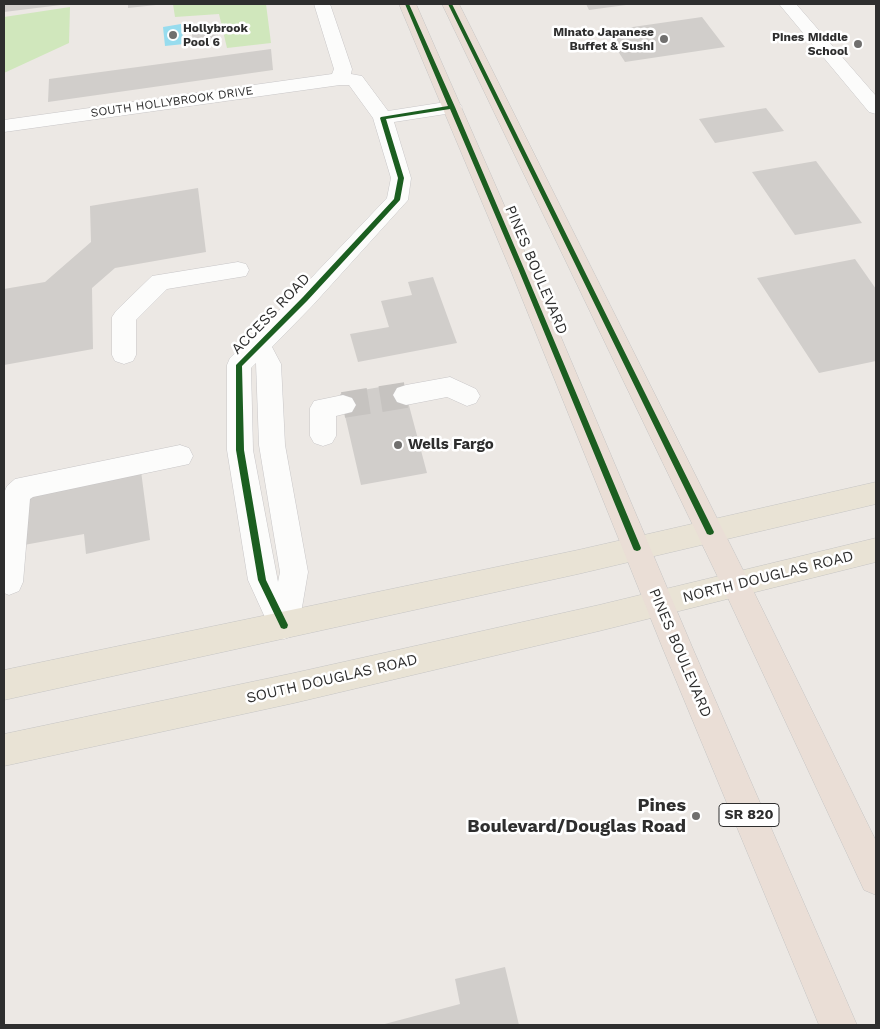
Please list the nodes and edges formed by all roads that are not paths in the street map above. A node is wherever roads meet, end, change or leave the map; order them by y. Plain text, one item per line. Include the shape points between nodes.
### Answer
1 (322, 4) edge
2 (407, 4) edge
3 (423, 4) edge
4 (450, 4) edge
5 (787, 4) edge
6 (464, 31) junction
7 (340, 78) junction
8 (452, 107) junction
9 (876, 108) edge
10 (383, 118) junction
11 (4, 126) edge
12 (238, 270) dead end
13 (260, 347) junction
14 (124, 355) dead end
15 (406, 395) tunnel mouth
16 (467, 396) dead end
17 (343, 405) tunnel mouth
18 (322, 436) dead end
19 (272, 445) junction
20 (240, 450) junction
21 (180, 456) dead end
22 (876, 493) edge
23 (710, 532) junction
24 (637, 548) junction
25 (876, 550) edge
26 (9, 582) dead end
27 (736, 585) junction
28 (660, 604) junction
29 (284, 624) junction
30 (4, 685) edge
31 (4, 750) edge
32 (876, 878) edge
33 (838, 1025) edge

1 - 7 street via 343,68
2 - 8 highway, PINES BOULEVARD / SR 820
3 - 6 highway via 437,22
4 - 6 highway
5 - 9 street
6 - 23 highway
7 - 10 street, ACCESS ROAD via 355,80
7 - 11 street, SOUTH HOLLYBROOK DRIVE
8 - 10 street
8 - 24 highway, PINES BOULEVARD / SR 820
10 - 13 street, ACCESS ROAD via 401,178 396,200
12 - 14 street via 160,282 124,317
13 - 19 street, ACCESS ROAD via 269,364
13 - 20 street, ACCESS ROAD via 239,365
15 - 16 street via 450,386
17 - 18 street via 323,408
19 - 20 street
19 - 29 street, ACCESS ROAD via 294,572
20 - 29 street, ACCESS ROAD via 262,580
21 - 26 street via 24,487 17,494
22 - 23 main road
23 - 24 main road
23 - 27 highway
24 - 28 highway, PINES BOULEVARD / SR 820
24 - 29 main road
25 - 27 main road, NORTH DOUGLAS ROAD
27 - 28 main road, NORTH DOUGLAS ROAD
27 - 32 highway
28 - 31 main road, SOUTH DOUGLAS ROAD
28 - 33 highway, PINES BOULEVARD / SR 820
29 - 30 main road

